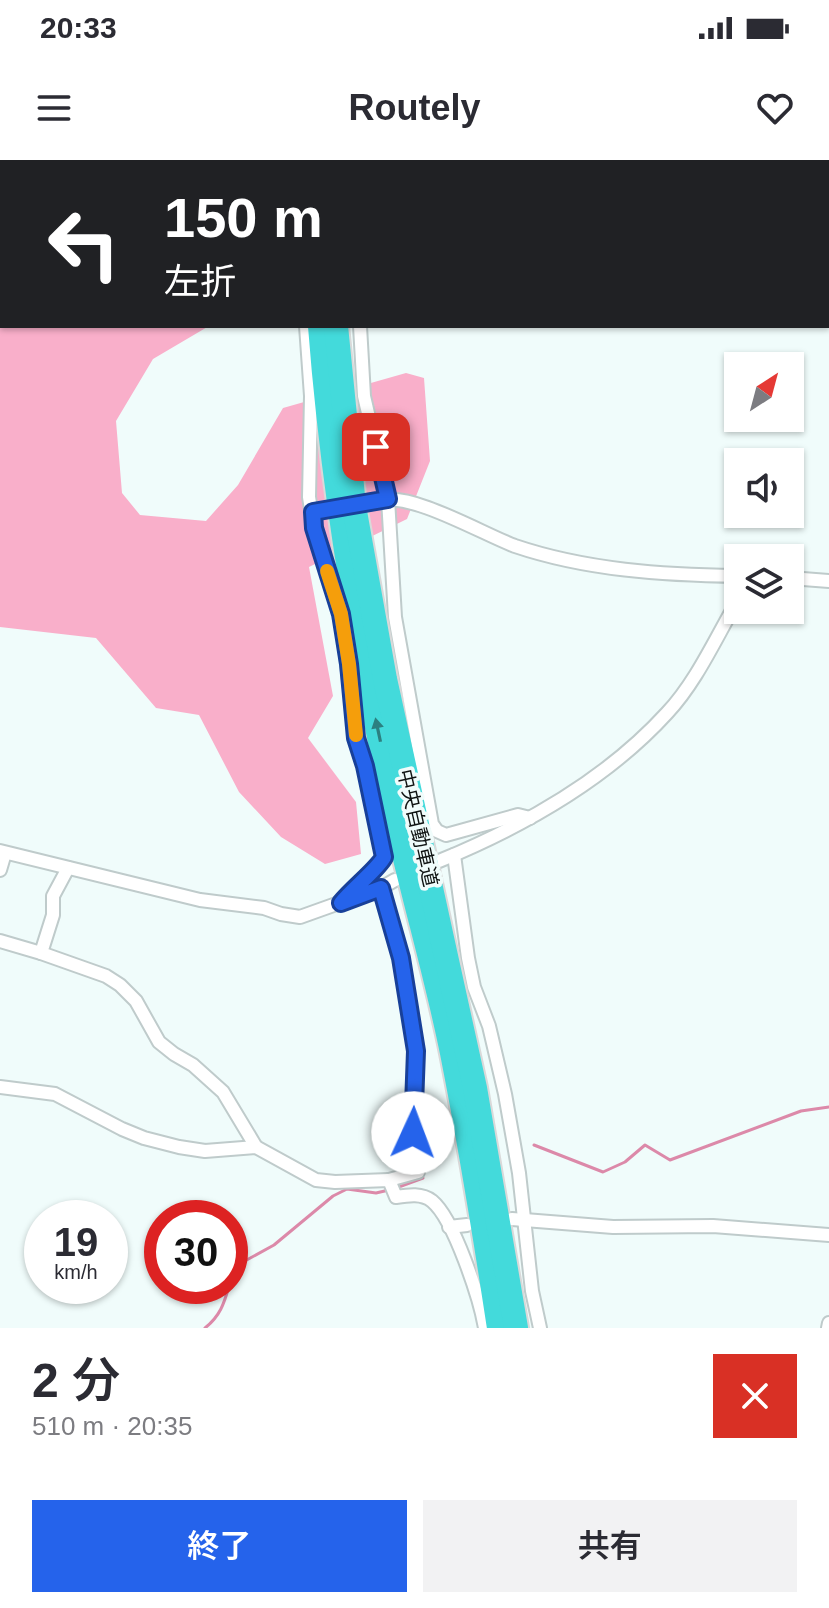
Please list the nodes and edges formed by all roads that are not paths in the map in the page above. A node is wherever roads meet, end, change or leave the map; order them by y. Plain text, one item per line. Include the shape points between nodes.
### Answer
1 (306, 328) edge
2 (320, 328) edge
3 (336, 328) edge
4 (360, 328) edge
5 (384, 501) junction
6 (317, 511) junction
7 (724, 576) edge
8 (804, 579) edge
9 (829, 581) edge
10 (724, 624) edge
11 (530, 818) junction
12 (2, 852) edge
13 (454, 855) junction
14 (439, 861) dead end
15 (68, 868) junction
16 (0, 870) edge
17 (395, 880) dead end
18 (381, 888) junction
19 (341, 903) junction
20 (0, 941) edge
21 (41, 953) junction
22 (0, 1087) edge
23 (256, 1147) junction
24 (389, 1180) junction
25 (518, 1220) junction
26 (467, 1225) dead end
27 (449, 1227) junction
28 (829, 1235) edge
29 (485, 1328) edge
30 (499, 1328) edge
31 (516, 1328) edge
32 (540, 1328) edge

1 - 6 street via 309,497
30 -> 2 highway, 中央自動車道 via 451,1052 368,684 341,526
3 - 31 highway, 中央自動車道 via 354,506 382,665 475,1088
4 - 5 street via 364,396
5 - 6 street, bridge
5 - 7 street via 397,498 544,554 613,569
5 - 11 street via 395,617 432,824 446,835 518,815
6 - 19 street via 314,528 341,614 356,738 384,857
8 - 9 street
10 - 11 street via 687,688 642,738 592,779
11 - 13 street
12 - 15 street
12 - 16 street
13 - 14 street
13 - 25 street via 471,973 489,1026 519,1173
15 - 19 street via 200,900 300,917
15 - 21 street via 53,896
17 - 18 street
18 - 19 street
18 - 24 street via 401,958 416,1051 413,1133 418,1172
20 - 21 street
21 - 23 street via 120,985 136,1001 159,1042 223,1092
22 - 23 street via 55,1094 122,1129 179,1147
23 - 24 street via 316,1180
24 - 27 street via 396,1197 416,1194 431,1200
25 - 28 street
25 - 32 street
26 - 27 street
27 - 29 street

